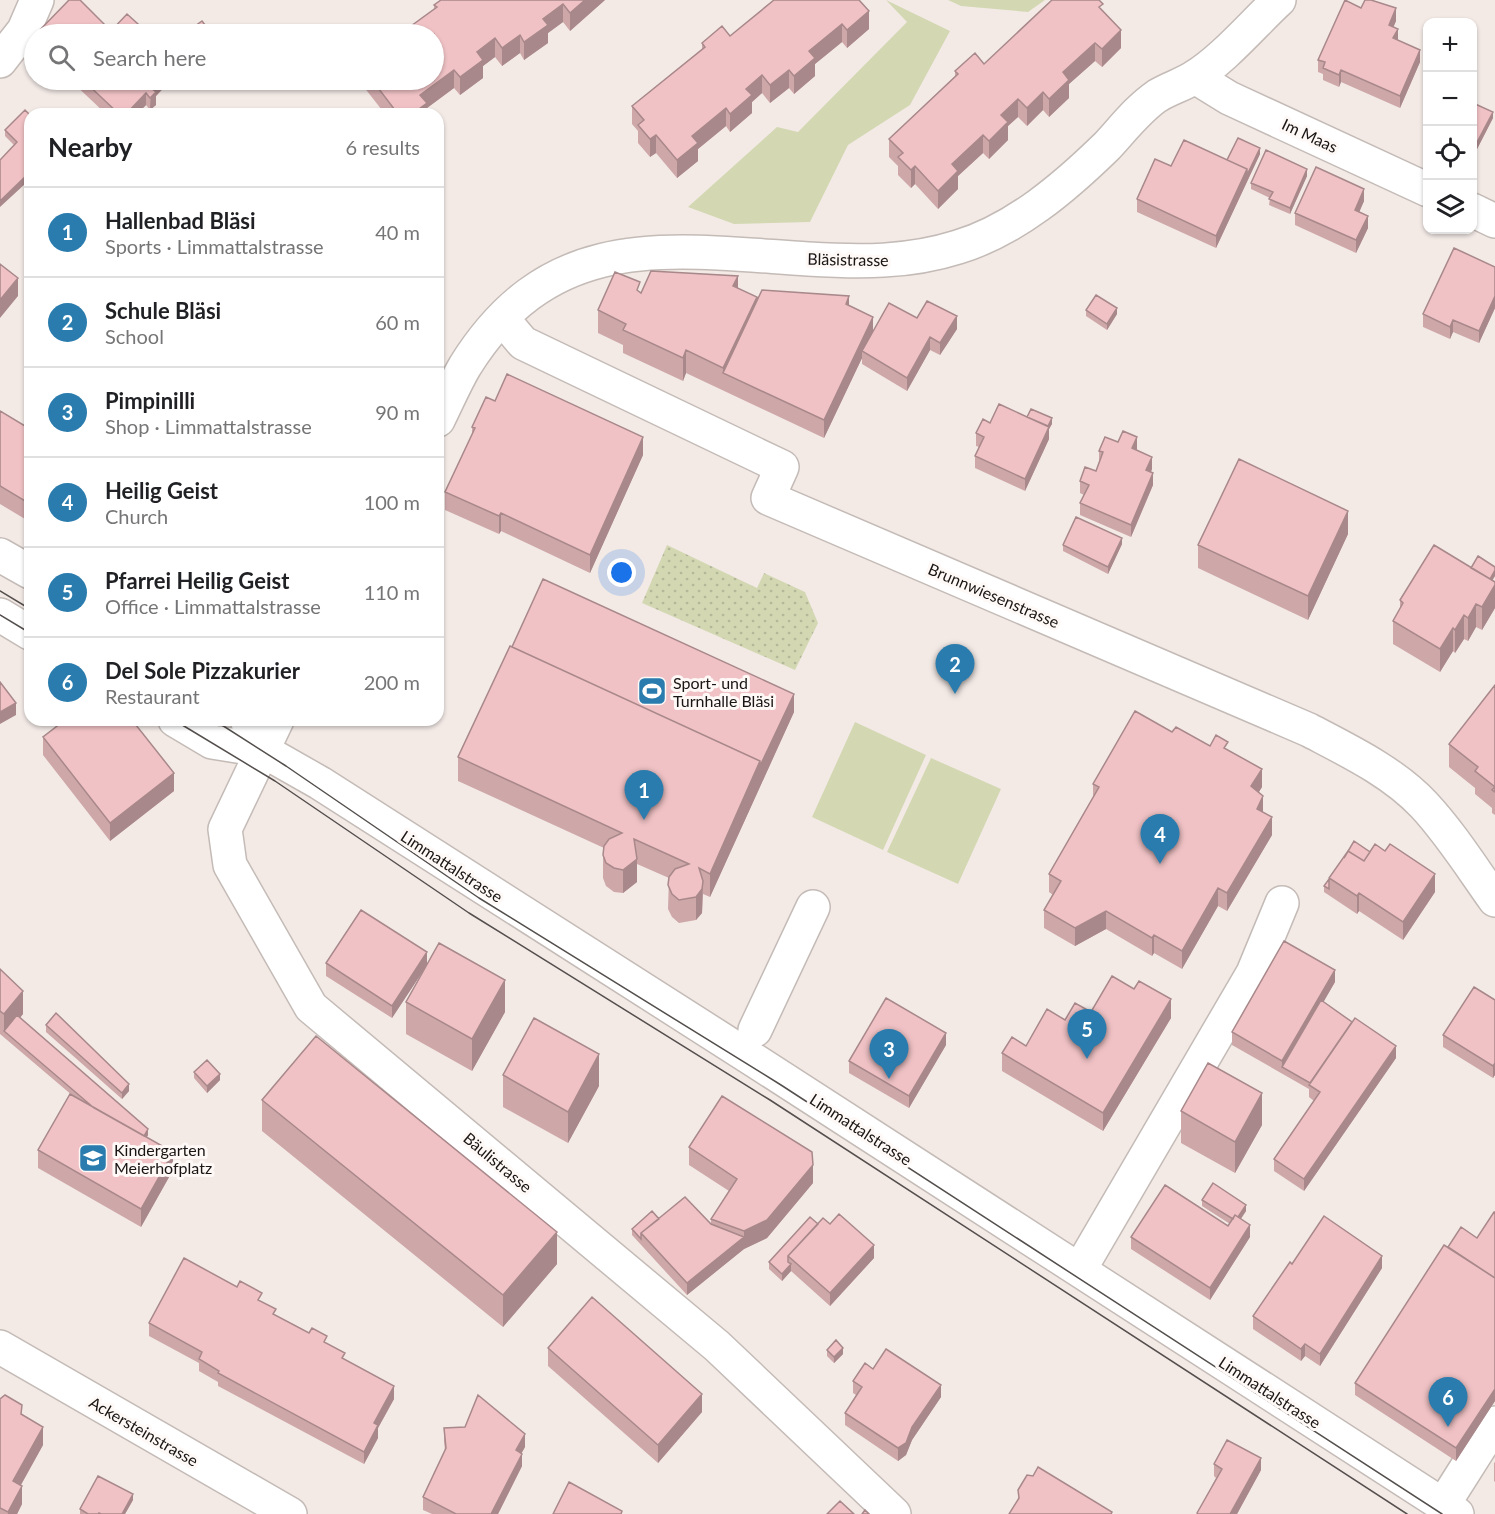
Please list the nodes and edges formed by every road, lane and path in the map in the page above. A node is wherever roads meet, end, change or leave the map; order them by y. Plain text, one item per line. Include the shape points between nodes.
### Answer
1 (37, 0) edge
2 (1279, 0) edge
3 (27, 24) edge
4 (24, 30) edge
5 (3, 54) edge
6 (1195, 78) junction
7 (1423, 187) edge
8 (1477, 212) edge
9 (1495, 221) edge
10 (502, 318) junction
11 (444, 408) edge
12 (0, 555) edge
13 (24, 569) edge
14 (0, 596) edge
15 (24, 610) edge
16 (0, 615) edge
17 (24, 629) edge
18 (185, 726) edge
19 (223, 726) edge
20 (250, 726) edge
21 (274, 726) edge
22 (262, 750) junction
23 (1495, 900) edge
24 (1282, 903) dead end
25 (813, 907) dead end
26 (755, 1030) dead end
27 (1080, 1269) junction
28 (0, 1347) edge
29 (1495, 1423) edge
30 (1495, 1463) edge
31 (1454, 1511) edge
32 (290, 1514) edge
33 (894, 1514) edge

1 - 3 street
2 - 6 street, Bläsistrasse
4 - 5 street
6 - 7 street, Im Maas via 1229,98
6 - 10 street, Bläsistrasse via 1156,96 1074,178 1002,229 960,247 920,258 867,262 684,251 638,253 606,258 569,272 531,292
8 - 9 street
10 - 11 street, Bläsistrasse via 466,366
10 - 23 street, Brunnwiesenstrasse via 523,343 782,467 768,498 1309,730 1363,758 1423,804
12 - 13 street
14 - 15 street
16 - 17 street
18 - 22 street, Limmattalstrasse via 212,742
19 - 22 street
20 - 22 street
21 - 22 street
22 - 27 street, Limmattalstrasse via 373,816
22 - 33 street, Bäulistrasse via 225,829 230,865 311,1007 717,1346
24 - 27 street via 1253,973
25 - 26 street
27 - 31 street, Limmattalstrasse
28 - 32 street, Ackersteinstrasse
29 - 31 street
30 - 31 street

